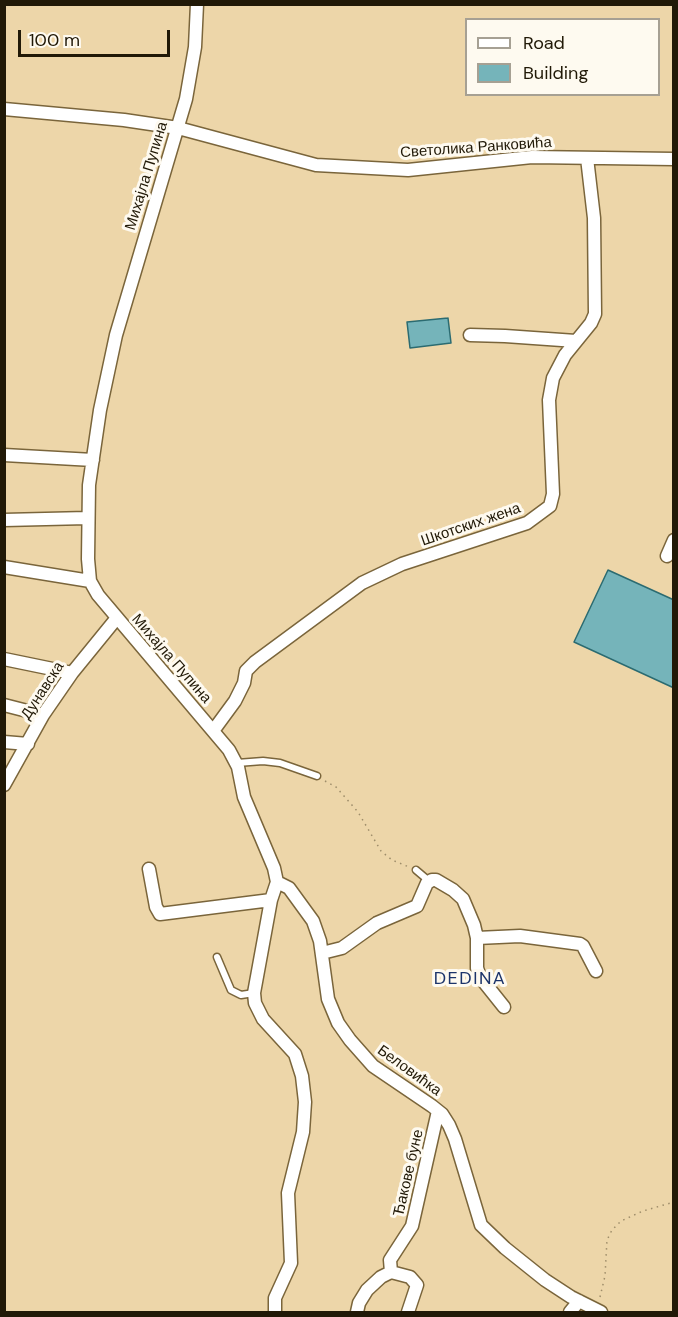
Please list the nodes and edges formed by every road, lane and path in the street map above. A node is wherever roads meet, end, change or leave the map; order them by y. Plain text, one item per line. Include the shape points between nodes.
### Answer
1 (197, 4) edge
2 (4, 110) edge
3 (178, 128) junction
4 (587, 158) junction
5 (674, 159) edge
6 (470, 335) dead end
7 (576, 341) junction
8 (4, 455) edge
9 (93, 460) junction
10 (87, 518) junction
11 (4, 520) edge
12 (674, 540) edge
13 (667, 556) dead end
14 (4, 567) edge
15 (90, 581) junction
16 (116, 619) junction
17 (4, 659) edge
18 (72, 673) junction
19 (4, 705) edge
20 (43, 715) junction
21 (213, 731) junction
22 (4, 742) edge
23 (28, 744) junction
24 (236, 763) junction
25 (317, 776) joint
26 (4, 785) edge
27 (149, 869) dead end
28 (416, 870) joint
29 (429, 881) junction
30 (277, 882) junction
31 (271, 900) junction
32 (477, 938) junction
33 (322, 953) junction
34 (217, 957) dead end
35 (596, 971) dead end
36 (254, 993) junction
37 (504, 1007) dead end
38 (438, 1111) junction
39 (674, 1202) edge
40 (391, 1272) junction
41 (579, 1302) junction
42 (598, 1311) edge
43 (275, 1312) edge
44 (357, 1312) edge
45 (408, 1312) edge
46 (570, 1312) edge

1 - 3 street, Михајла Пупина via 194,55
2 - 3 street, Светолика Ранковића
3 - 4 street, Светолика Ранковића via 316,165 408,170 532,157
3 - 9 street, Михајла Пупина via 116,335
4 - 5 street, Светолика Ранковића
4 - 7 street, Шкотских жена via 594,218 595,314
6 - 7 street
7 - 21 street, Шкотских жена via 553,378 549,400 553,494 550,506 527,523 402,564 362,583 255,662 246,671 235,701
8 - 9 street
9 - 10 street, Михајла Пупина
10 - 11 street
10 - 15 street, Михајла Пупина
12 - 13 street
14 - 15 street
15 - 16 street, Михајла Пупина
16 - 18 street, Дунавска
16 - 21 street, Михајла Пупина
17 - 18 street
18 - 20 street, Дунавска
19 - 20 street
20 - 23 street, Дунавска
21 - 24 street, Михајла Пупина
22 - 23 street
23 - 26 street, Дунавска
24 - 25 lane via 280,763
24 - 30 street, Михајла Пупина via 244,797
25 - 28 path via 340,790 381,851
27 - 31 street via 160,914
28 - 29 lane
29 - 32 street via 439,882 464,899
29 - 33 street via 417,906 377,923 342,948
30 - 31 street
30 - 33 street, Беловићка via 289,888 313,921
31 - 36 street
32 - 35 street via 520,936 580,944
32 - 37 street via 480,977
33 - 38 street, Беловићка via 328,999 350,1040 373,1066
34 - 36 lane via 231,990 241,995
36 - 43 street via 263,1019 295,1054 305,1102 303,1132 288,1193 291,1263 275,1298
38 - 40 street, Ђакове буне via 412,1226 390,1260
38 - 41 street, Беловићка via 455,1139 481,1225 545,1280
39 - 42 path via 643,1211 612,1230 606,1245
40 - 44 street via 367,1290
40 - 45 street via 410,1277 417,1285
41 - 42 street, Беловићка
41 - 46 street

